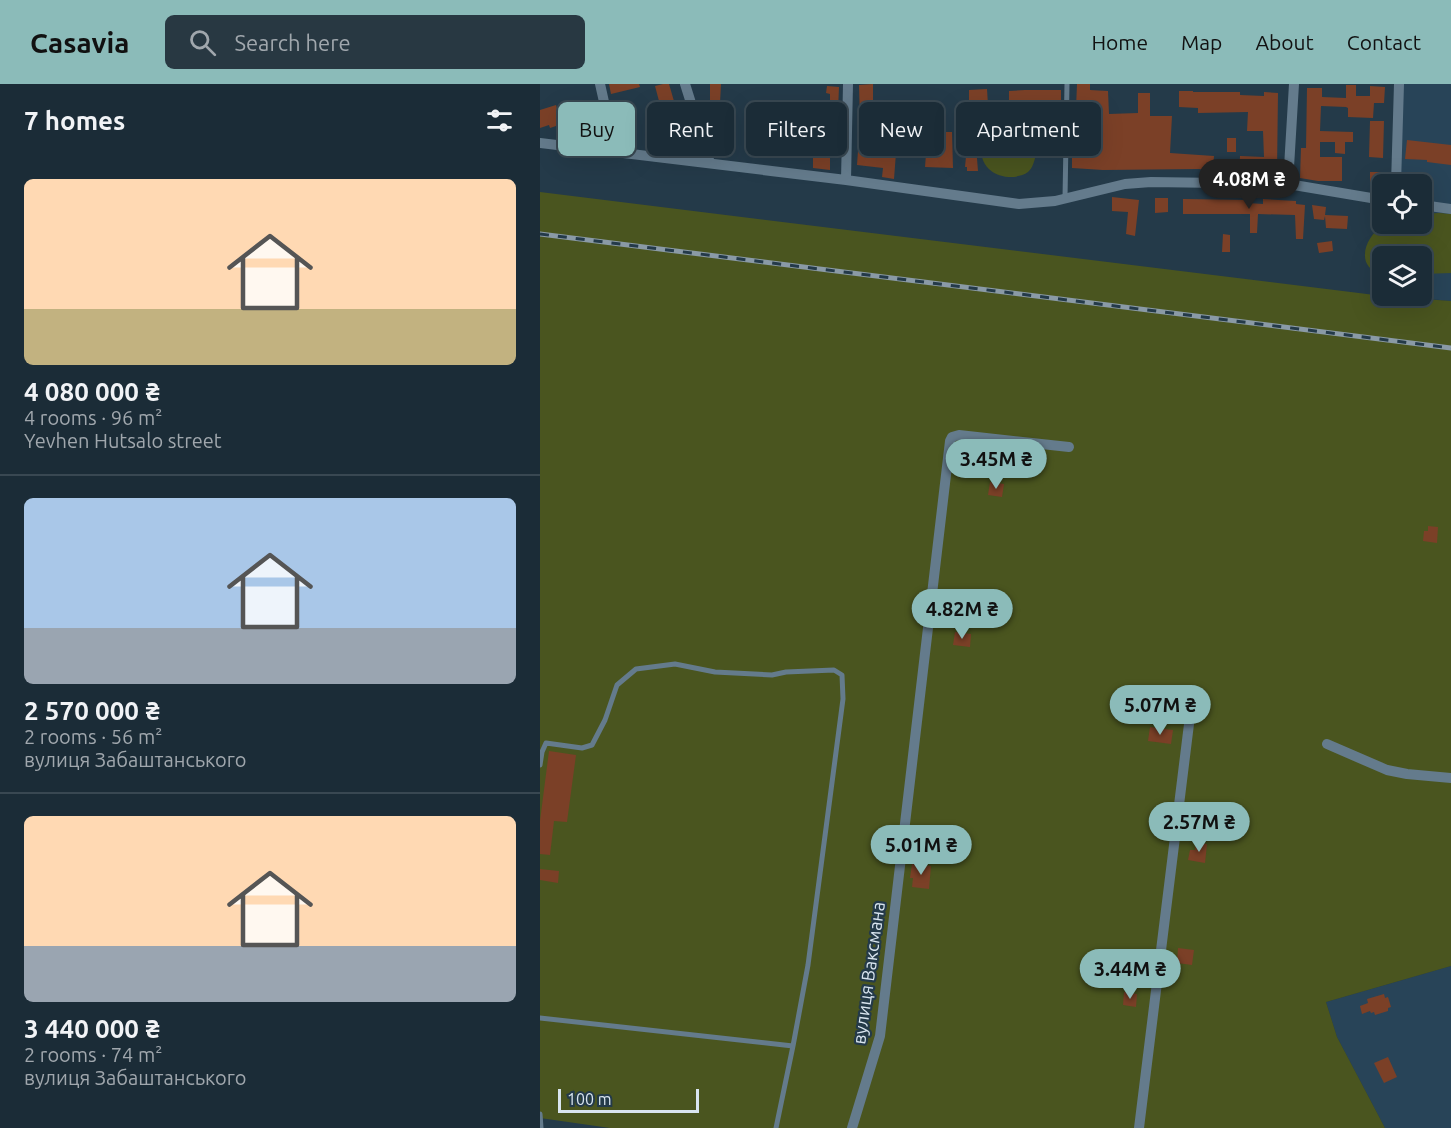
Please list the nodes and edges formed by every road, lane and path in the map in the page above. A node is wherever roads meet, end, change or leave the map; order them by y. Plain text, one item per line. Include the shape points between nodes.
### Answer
1 (600, 84) edge
2 (685, 84) edge
3 (848, 84) edge
4 (1067, 84) edge
5 (1294, 84) edge
6 (1399, 84) edge
7 (604, 102) edge
8 (540, 143) edge
9 (558, 145) edge
10 (635, 154) edge
11 (710, 163) junction
12 (1396, 174) edge
13 (846, 180) junction
14 (1288, 184) junction
15 (1065, 198) junction
16 (1372, 198) edge
17 (1432, 206) edge
18 (1451, 209) edge
19 (1070, 447) dead end
20 (1190, 716) dead end
21 (1327, 744) dead end
22 (540, 765) edge
23 (1451, 777) edge
24 (540, 1018) edge
25 (793, 1046) junction
26 (540, 1114) edge
27 (541, 1128) edge
28 (776, 1128) edge
29 (852, 1128) edge
30 (1139, 1128) edge

1 - 7 street
2 - 11 street
3 - 13 street
4 - 15 lane
5 - 14 street
6 - 12 street
8 - 9 street
10 - 11 street
11 - 13 street
13 - 15 street via 1019,204
14 - 15 street via 1136,183
14 - 16 street
17 - 18 street
19 - 29 street, вулиця Ваксмана via 959,435 950,441 880,1036
20 - 30 street
21 - 23 street via 1387,770
22 - 25 lane via 546,743 582,748 592,745 617,685 636,669 675,664 715,672 772,675 834,670 842,675 843,699 808,965
24 - 25 lane
25 - 28 lane
26 - 27 lane

